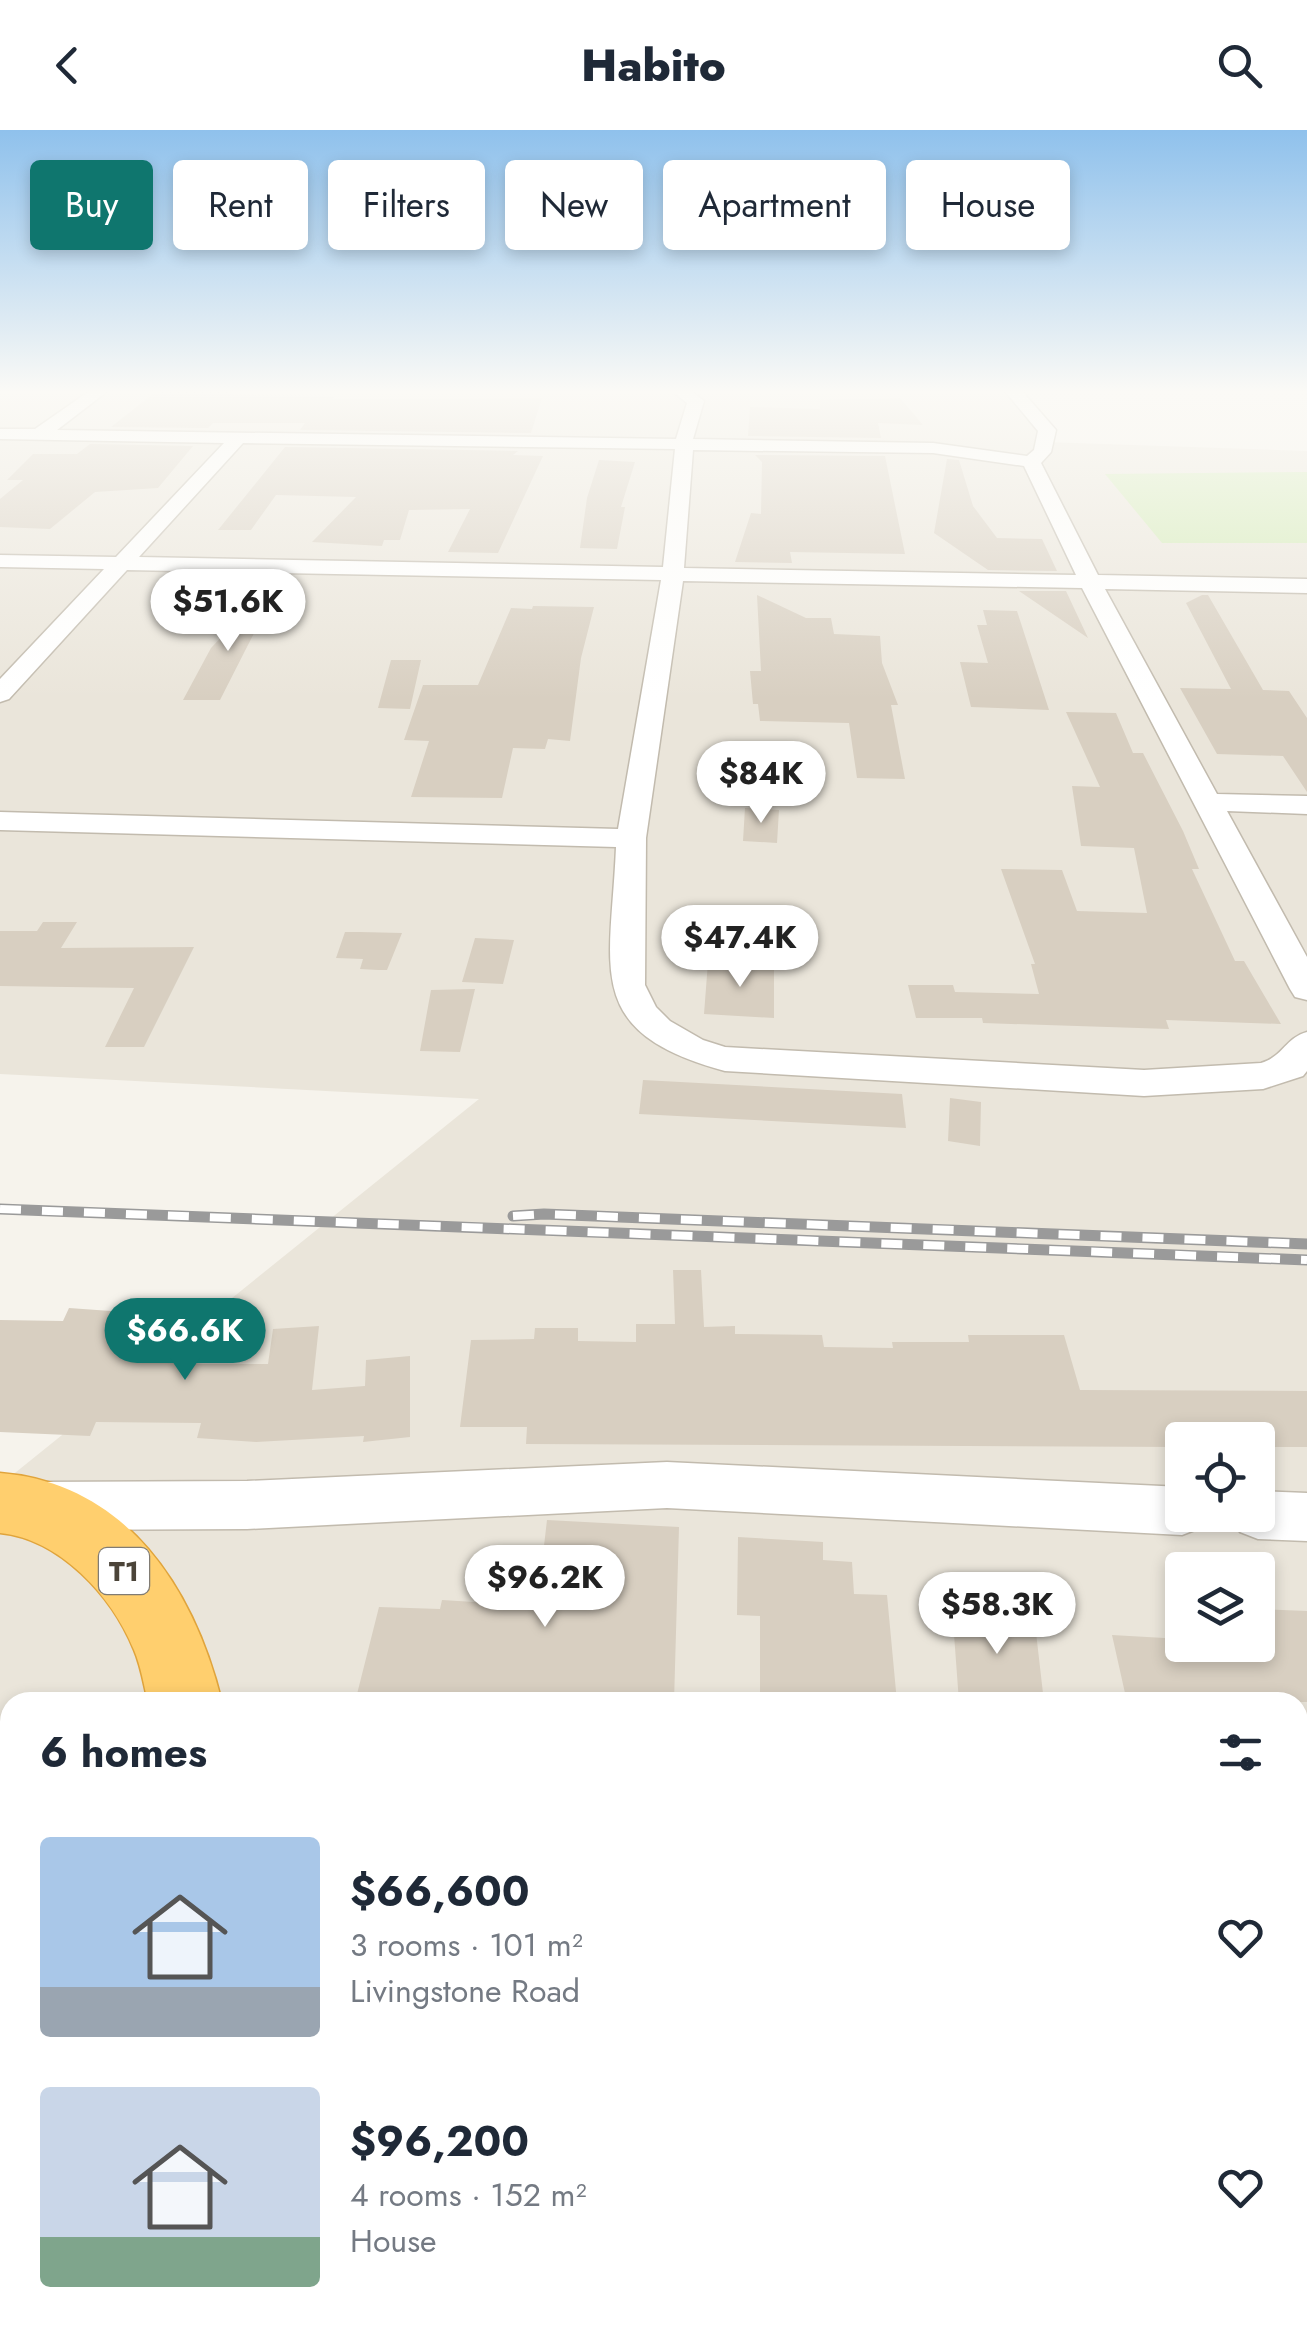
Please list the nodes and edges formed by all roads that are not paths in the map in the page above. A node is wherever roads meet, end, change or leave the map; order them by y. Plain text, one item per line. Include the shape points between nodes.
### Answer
1 (188, 493) edge
2 (680, 493) edge
3 (1046, 493) edge
4 (0, 562) edge
5 (124, 564) junction
6 (672, 576) junction
7 (1090, 582) junction
8 (1307, 586) edge
9 (0, 694) edge
10 (1210, 802) junction
11 (1307, 805) edge
12 (0, 821) edge
13 (631, 838) junction
14 (1307, 989) edge
15 (1307, 1044) edge
16 (18, 1505) edge
17 (1165, 1510) edge
18 (1275, 1515) edge
19 (1307, 1517) edge
20 (181, 1692) edge

1 - 5 street
2 - 6 street
3 - 7 street
4 - 5 street
5 - 6 street
5 - 9 street
6 - 7 street
6 - 13 street
7 - 8 street
7 - 10 street
10 - 11 street
10 - 14 street
12 - 13 street
13 - 15 street via 628,984 640,1012 657,1029 707,1054 1144,1083 1263,1076 1290,1067
16 - 17 street via 247,1505 667,1486
16 - 20 highway, T1 via 100,1544 131,1579 167,1637
18 - 19 street

